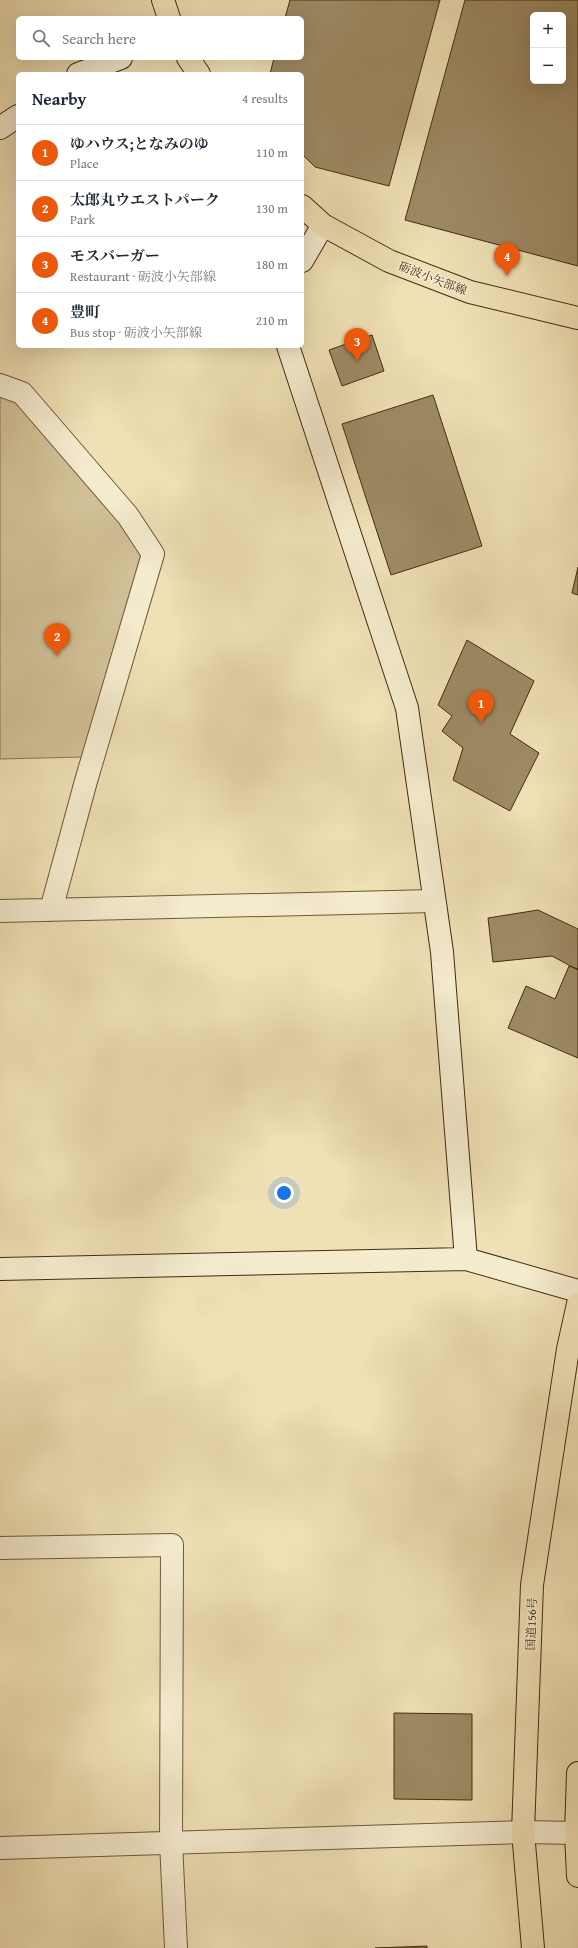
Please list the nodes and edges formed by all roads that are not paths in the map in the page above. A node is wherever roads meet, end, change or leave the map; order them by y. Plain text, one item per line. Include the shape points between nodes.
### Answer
1 (163, 0) edge
2 (168, 16) edge
3 (116, 60) edge
4 (189, 60) edge
5 (84, 72) edge
6 (198, 72) edge
7 (16, 117) edge
8 (0, 128) edge
9 (304, 208) edge
10 (323, 225) junction
11 (304, 258) edge
12 (578, 318) edge
13 (289, 348) edge
14 (0, 385) edge
15 (434, 901) junction
16 (51, 910) junction
17 (0, 911) edge
18 (466, 1259) junction
19 (0, 1269) edge
20 (578, 1290) edge
21 (578, 1304) edge
22 (0, 1548) edge
23 (578, 1773) edge
24 (523, 1832) junction
25 (576, 1833) junction
26 (171, 1842) junction
27 (0, 1848) edge
28 (578, 1876) edge
29 (176, 1948) edge
30 (532, 1948) edge

1 - 2 main road
3 - 5 street
4 - 6 main road
7 - 8 street
9 - 10 main road, 砺波小矢部線
10 - 11 street
10 - 12 main road, 砺波小矢部線 via 389,261 470,292
13 - 15 street via 407,708
14 - 16 street via 22,393 128,516 153,554
15 - 16 street
15 - 18 street via 442,960
16 - 17 street
18 - 19 street
18 - 20 street
21 - 24 main road, 国道156号 via 568,1349 532,1585
22 - 26 street via 172,1545
23 - 25 main road
24 - 25 street
24 - 26 street
24 - 30 main road, 国道156号
25 - 28 main road
26 - 27 street
26 - 29 street

